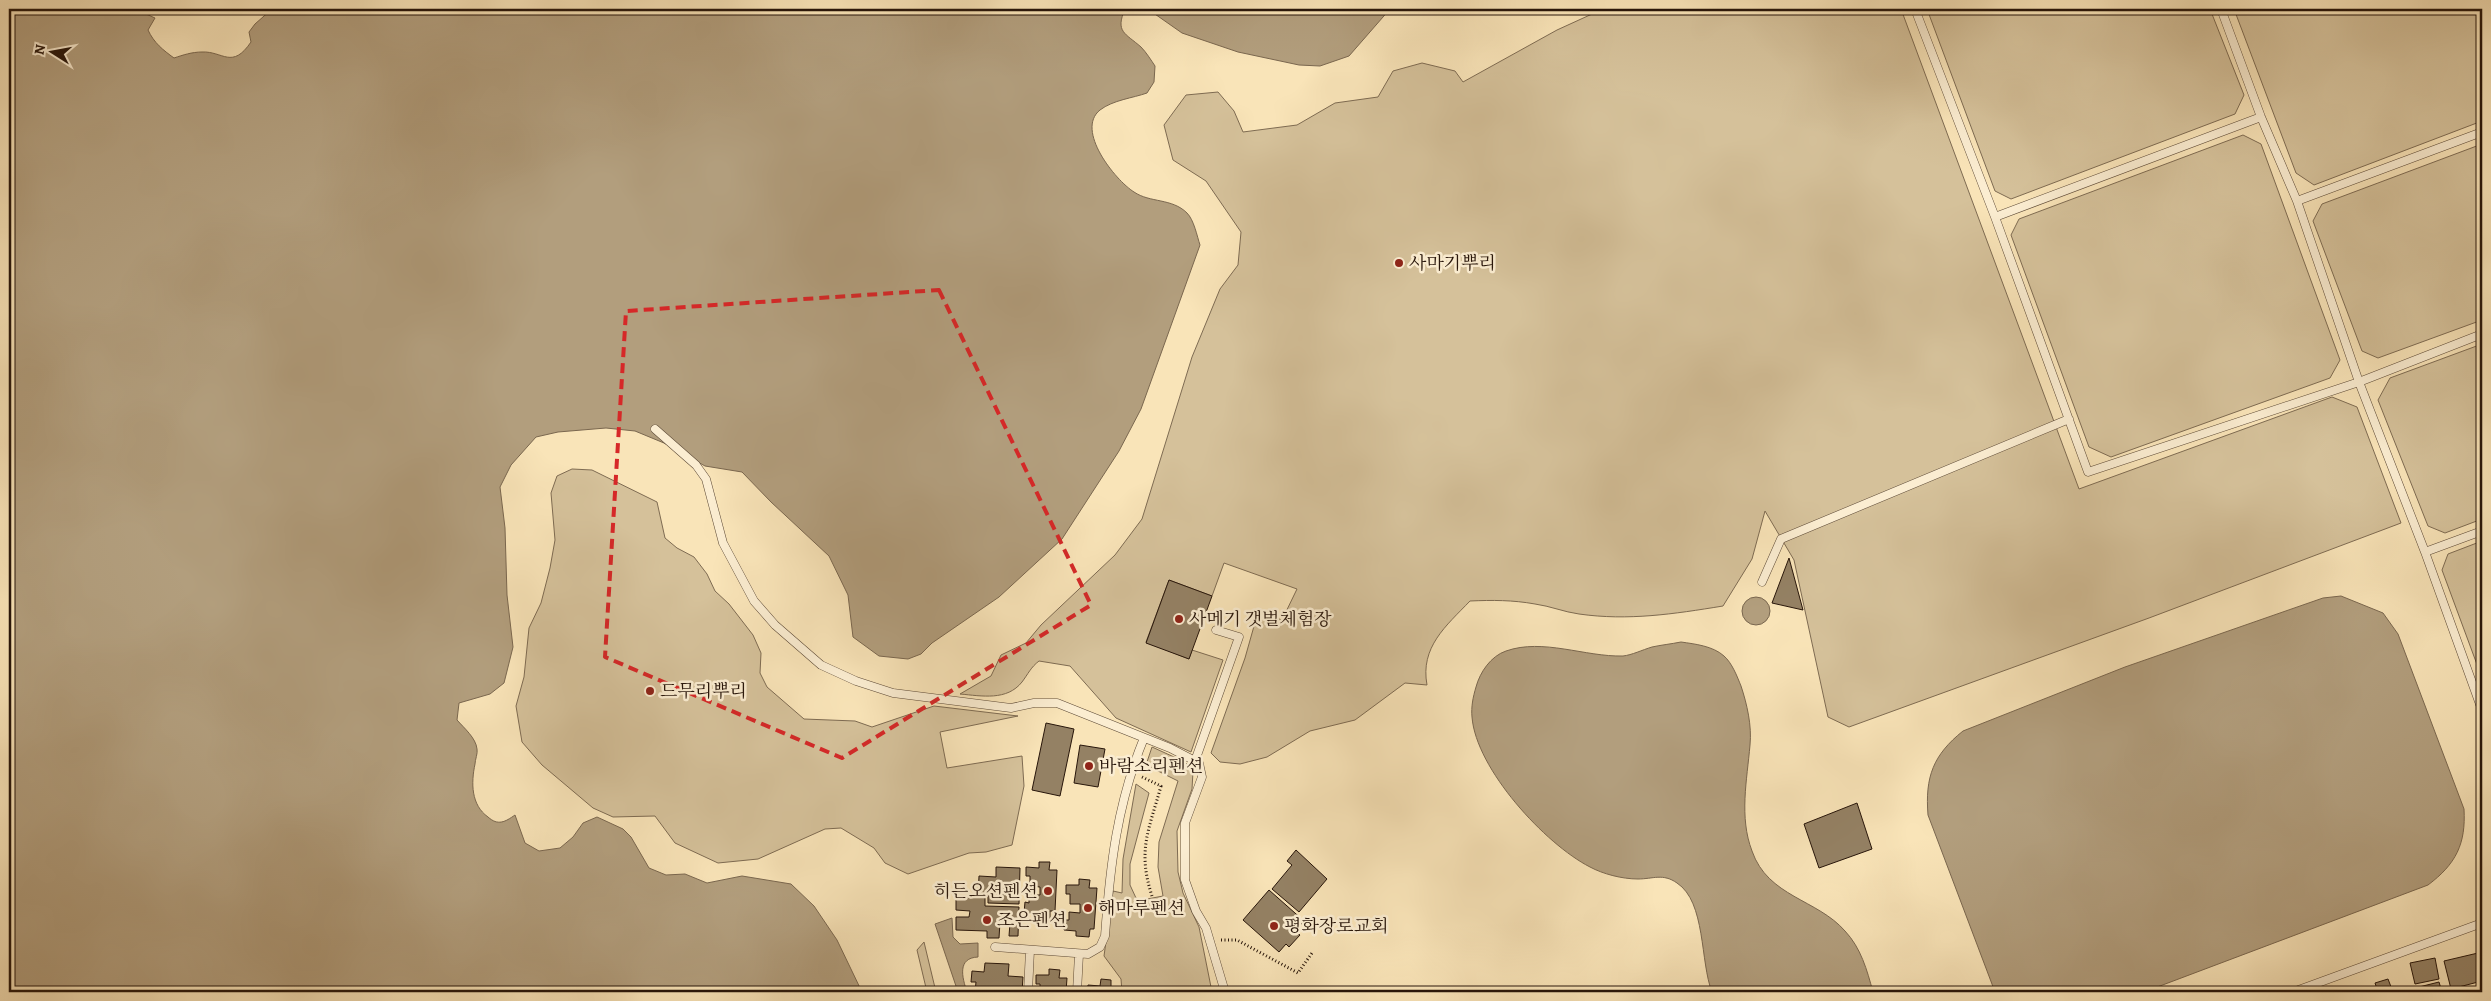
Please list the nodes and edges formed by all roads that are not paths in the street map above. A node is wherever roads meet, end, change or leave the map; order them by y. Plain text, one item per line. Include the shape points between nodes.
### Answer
1 (1915, 9) edge
2 (2221, 9) edge
3 (2261, 116) junction
4 (2482, 132) edge
5 (2297, 201) junction
6 (1995, 217) junction
7 (2482, 334) edge
8 (2359, 382) junction
9 (2069, 419) junction
10 (656, 429) dead end
11 (2482, 531) edge
12 (2426, 552) junction
13 (1762, 582) dead end
14 (1216, 630) dead end
15 (2482, 710) edge
16 (1144, 738) junction
17 (1195, 760) junction
18 (2482, 923) edge
19 (994, 947) dead end
20 (1030, 950) junction
21 (1079, 954) junction
22 (1028, 992) edge
23 (1077, 992) edge
24 (1225, 992) edge
25 (2293, 992) edge

1 - 6 lane
2 - 3 lane
3 - 5 lane
3 - 6 lane
4 - 5 lane
5 - 8 lane
6 - 9 lane
7 - 8 lane
8 - 9 lane via 2088,472
8 - 12 lane
9 - 13 lane via 1781,539
10 - 16 lane via 696,465 706,479 723,543 754,601 821,665 893,693 1011,708 1057,703
11 - 12 lane
12 - 15 lane
14 - 17 lane via 1239,637
16 - 17 lane
16 - 21 lane via 1130,772 1117,824 1105,936 1100,947 1088,954
17 - 24 lane via 1199,762 1202,777 1185,823 1185,880 1210,940
18 - 25 lane
19 - 20 lane
20 - 21 lane
20 - 22 lane
21 - 23 lane

